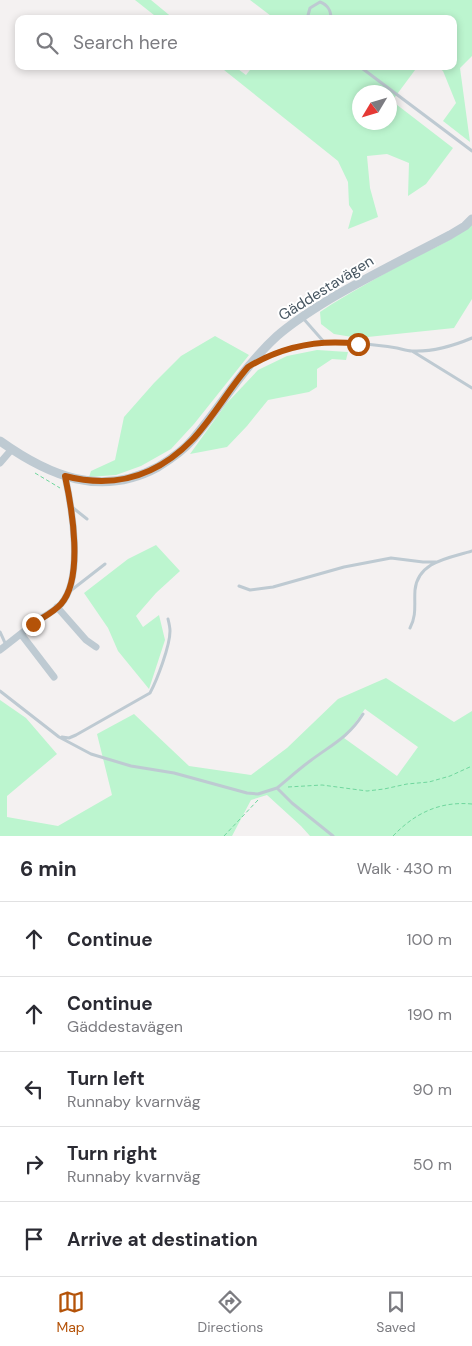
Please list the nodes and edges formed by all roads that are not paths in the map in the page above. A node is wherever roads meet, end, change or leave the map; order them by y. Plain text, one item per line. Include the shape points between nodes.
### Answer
1 (308, 15) edge
2 (330, 15) edge
3 (364, 70) edge
4 (472, 152) edge
5 (472, 219) edge
6 (302, 317) junction
7 (472, 338) edge
8 (325, 343) junction
9 (412, 351) junction
10 (248, 367) junction
11 (472, 388) edge
12 (0, 441) edge
13 (12, 450) junction
14 (0, 463) edge
15 (65, 476) junction
16 (72, 507) junction
17 (87, 519) dead end
18 (472, 551) edge
19 (436, 562) junction
20 (105, 564) dead end
21 (239, 586) dead end
22 (69, 592) junction
23 (57, 607) junction
24 (168, 619) dead end
25 (410, 628) dead end
26 (0, 632) edge
27 (21, 634) junction
28 (6, 645) junction
29 (96, 647) dead end
30 (0, 650) edge
31 (54, 677) dead end
32 (0, 691) edge
33 (363, 714) dead end
34 (59, 737) junction
35 (277, 788) junction
36 (333, 836) edge

1 - 2 lane via 310,8 320,2 326,4
3 - 4 lane
5 - 6 street, Gäddestavägen via 465,226 370,276
6 - 8 lane
6 - 10 street, Gäddestavägen via 278,334
7 - 9 lane via 441,348
8 - 9 lane
8 - 10 lane via 289,348
9 - 11 lane
10 - 15 street, Gäddestavägen via 193,440 163,464 145,474 106,483 84,482
12 - 13 street, Gäddestavägen
13 - 14 street
13 - 15 street, Gäddestavägen
15 - 16 street
16 - 17 lane
16 - 22 street via 74,543
18 - 19 lane
19 - 21 lane via 391,558 273,587 250,590
19 - 25 lane via 421,574 415,589 416,608
20 - 22 lane
22 - 23 street
23 - 27 street
23 - 29 street
24 - 34 lane via 168,642 150,693 76,735
26 - 28 lane
27 - 28 street
27 - 31 street
28 - 30 street
32 - 34 lane
33 - 35 lane via 338,743 313,758
34 - 35 lane via 91,754 131,766 247,793 258,794
35 - 36 lane

